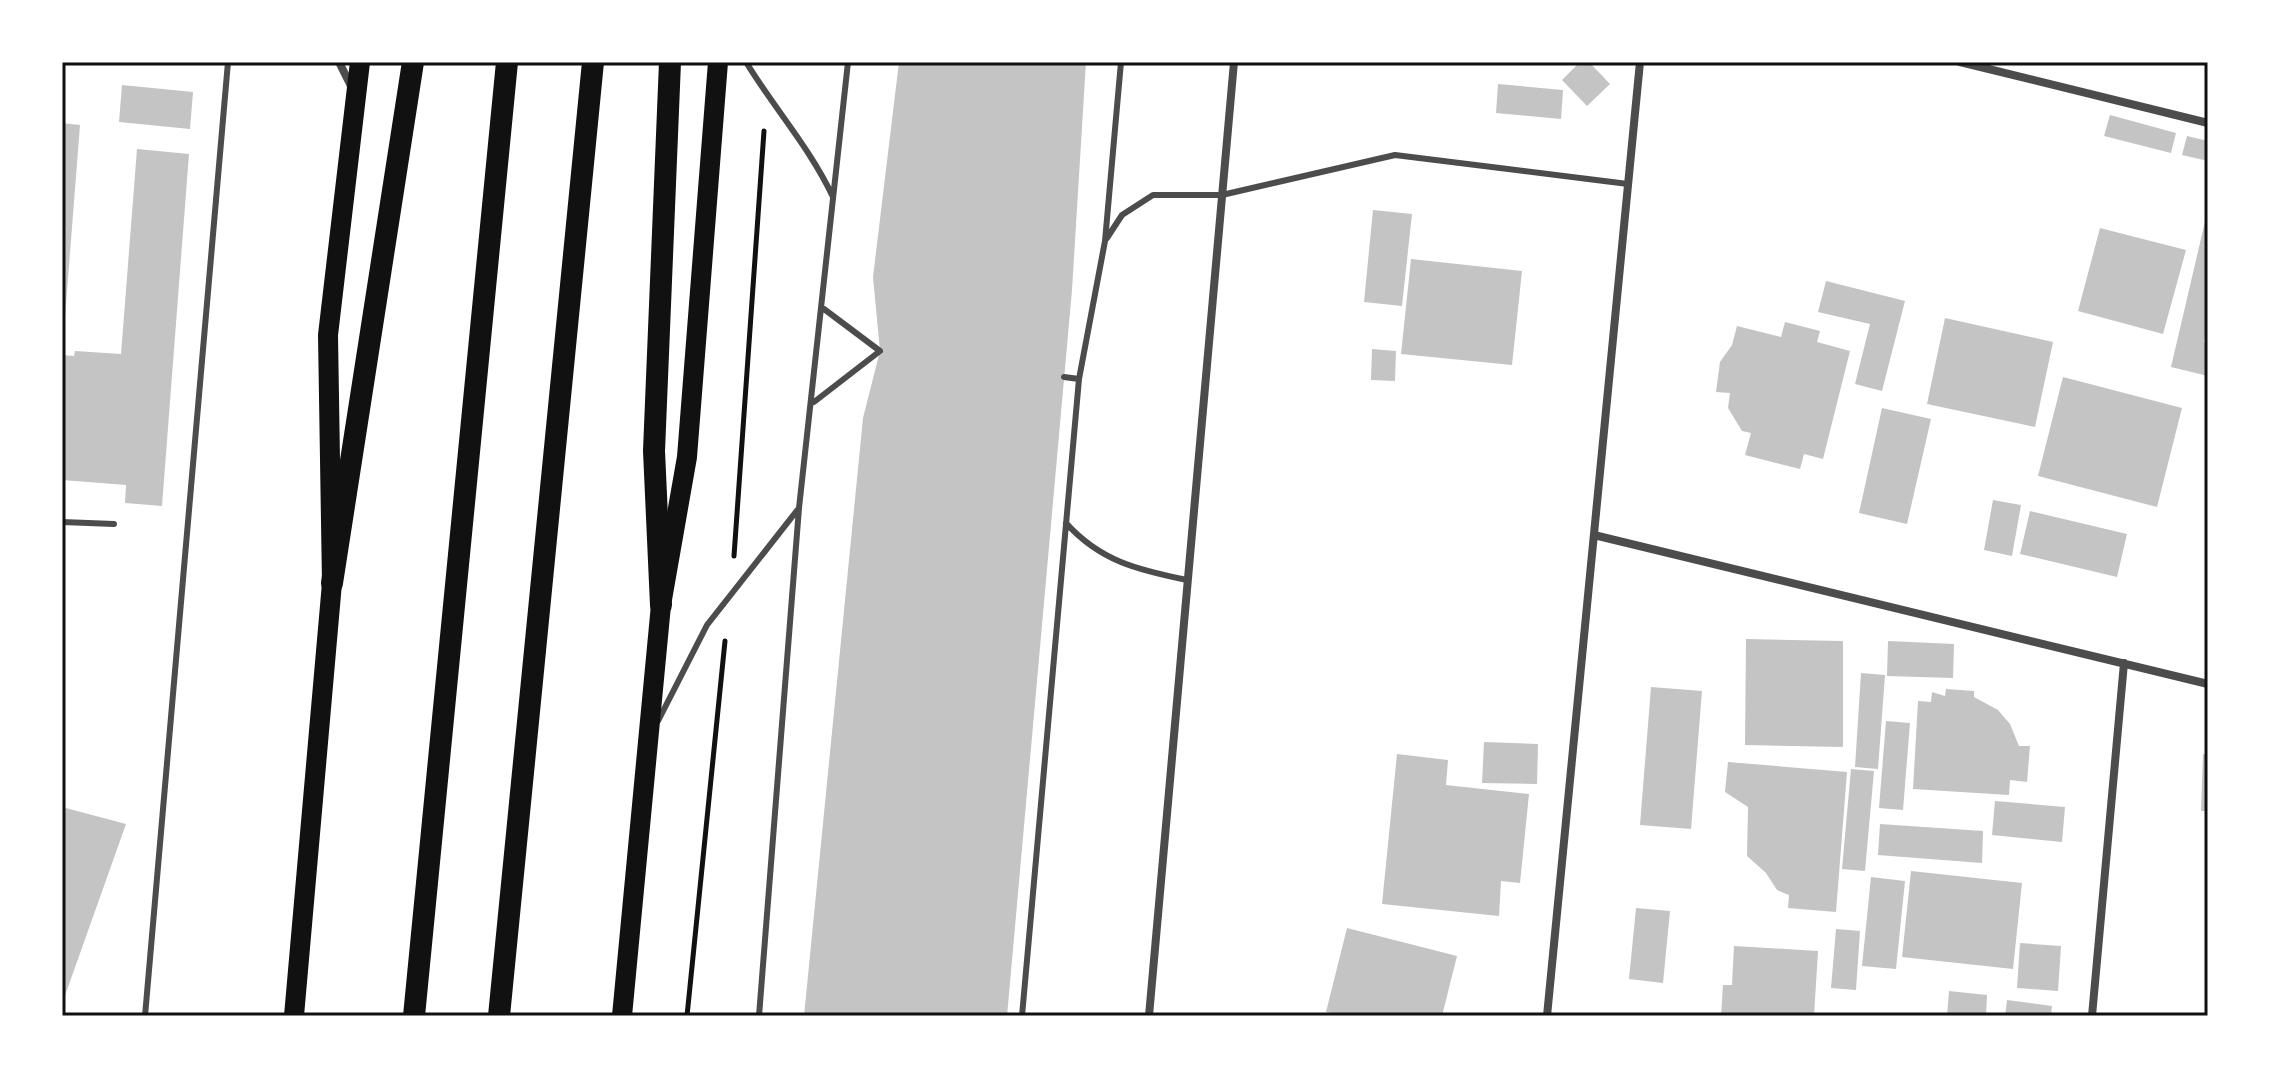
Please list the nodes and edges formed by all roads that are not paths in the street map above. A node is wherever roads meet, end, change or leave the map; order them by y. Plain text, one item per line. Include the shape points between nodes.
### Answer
1 (228, 62) edge
2 (339, 62) edge
3 (360, 62) edge
4 (413, 62) edge
5 (507, 62) edge
6 (593, 62) edge
7 (670, 62) edge
8 (718, 62) edge
9 (746, 62) edge
10 (848, 62) edge
11 (1121, 62) edge
12 (1234, 62) edge
13 (1640, 62) edge
14 (1960, 62) edge
15 (355, 95) junction
16 (2208, 123) edge
17 (1628, 184) junction
18 (1222, 195) junction
19 (835, 200) junction
20 (1105, 241) junction
21 (824, 309) junction
22 (1064, 377) dead end
23 (1079, 379) junction
24 (814, 402) junction
25 (799, 508) junction
26 (62, 522) edge
27 (1066, 523) junction
28 (114, 524) dead end
29 (1594, 535) junction
30 (1187, 580) junction
31 (332, 583) junction
32 (661, 605) junction
33 (2124, 663) junction
34 (2208, 684) edge
35 (646, 746) junction
36 (145, 1016) edge
37 (294, 1016) edge
38 (414, 1016) edge
39 (499, 1016) edge
40 (622, 1016) edge
41 (759, 1016) edge
42 (1022, 1016) edge
43 (1149, 1016) edge
44 (1547, 1016) edge
45 (2092, 1016) edge

1 - 36 lane
2 - 15 street
3 - 15 main road
4 - 31 highway
5 - 38 highway
6 - 39 highway
7 - 32 highway via 654,451
8 - 32 main road via 687,457
9 - 19 lane via 818,166
10 - 19 lane
11 - 20 lane
12 - 18 street
13 - 17 street
14 - 16 street
15 - 31 main road via 328,335
17 - 18 lane via 1395,155
17 - 29 street
18 - 20 lane via 1153,195 1122,215
18 - 30 street
19 - 21 lane
20 - 23 lane
21 - 24 lane
21 - 24 lane via 880,351
22 - 23 lane
23 - 27 lane
24 - 25 lane
25 - 35 lane via 731,591 689,657
25 - 41 lane
26 - 28 lane
27 - 30 lane via 1108,558
27 - 42 lane
29 - 33 street
29 - 44 street
30 - 43 street
31 - 37 main road
32 - 35 main road
33 - 34 street
33 - 45 street
35 - 40 main road

